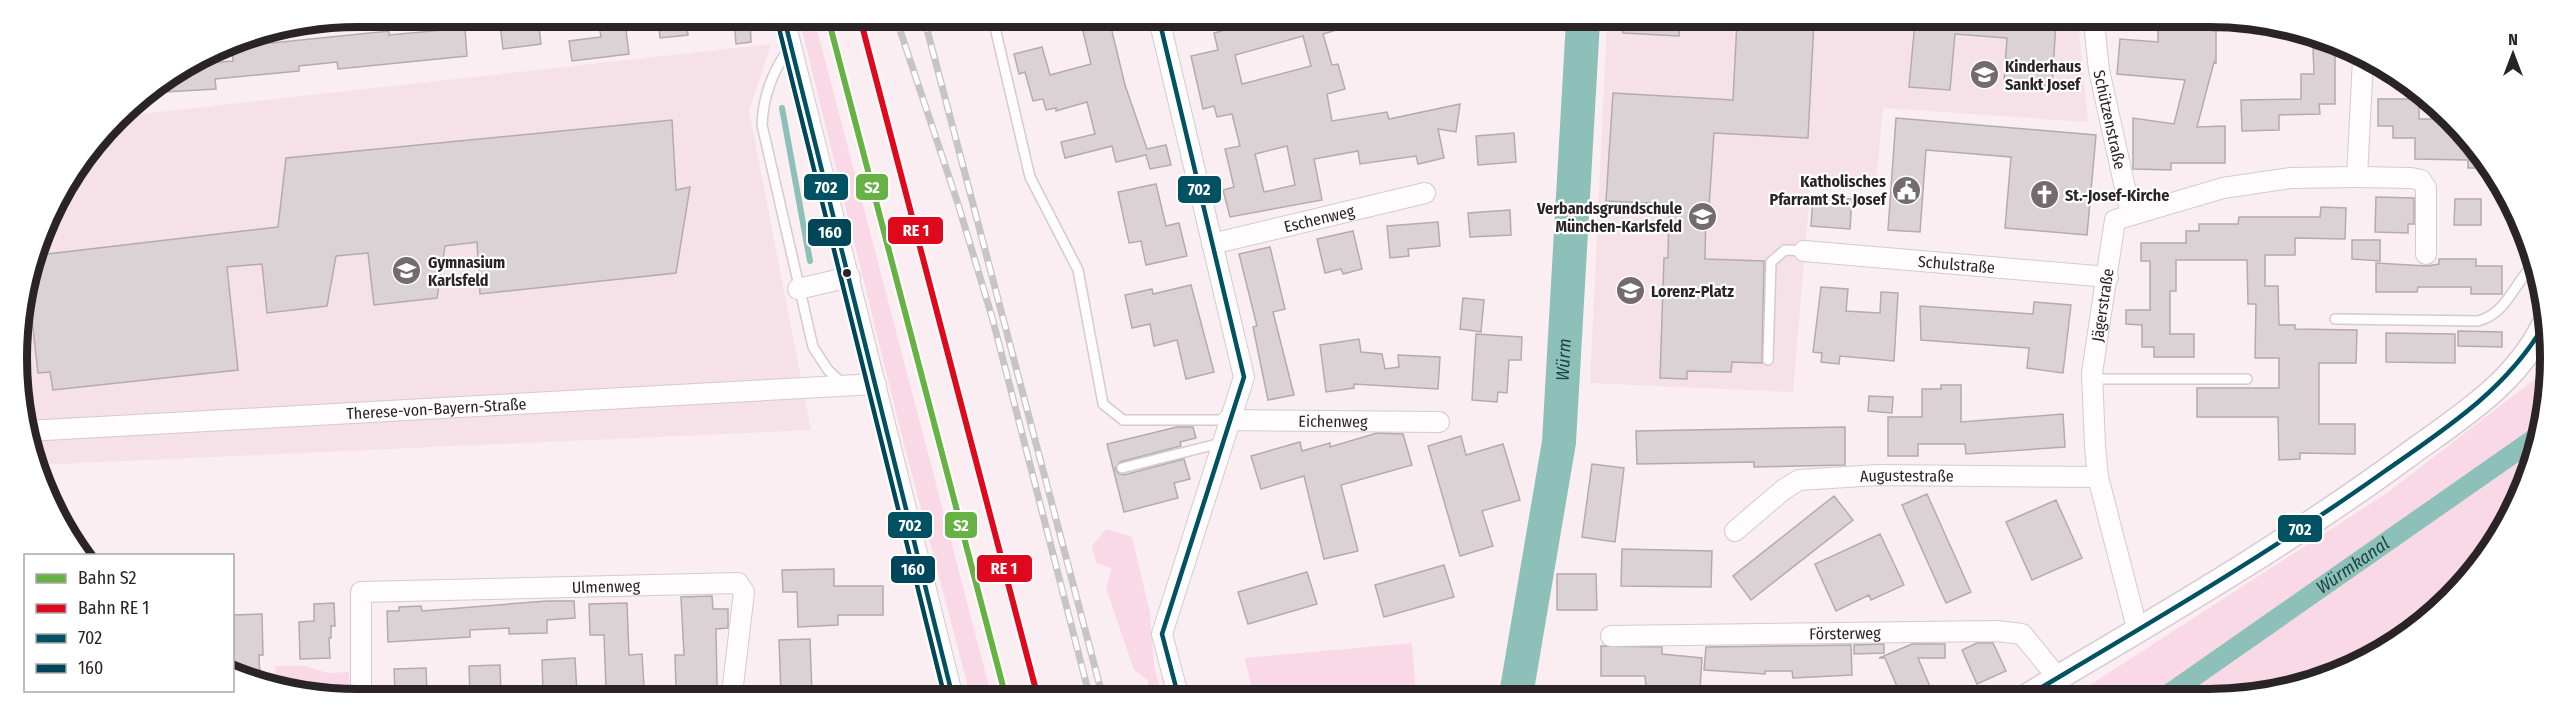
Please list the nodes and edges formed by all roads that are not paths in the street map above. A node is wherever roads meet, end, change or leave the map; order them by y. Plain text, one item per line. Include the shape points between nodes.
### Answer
1 (787, 27) edge
2 (995, 27) edge
3 (1161, 27) edge
4 (2095, 27) edge
5 (792, 45) junction
6 (2363, 65) edge
7 (2357, 177) junction
8 (1425, 193) dead end
9 (2131, 215) junction
10 (1212, 244) junction
11 (1804, 251) joint
12 (2426, 254) dead end
13 (2528, 270) edge
14 (850, 277) junction
15 (2108, 277) junction
16 (798, 289) junction
17 (2335, 319) dead end
18 (2539, 334) edge
19 (1768, 360) dead end
20 (2092, 379) junction
21 (2247, 380) dead end
22 (876, 384) junction
23 (845, 386) junction
24 (1228, 420) junction
25 (1439, 422) dead end
26 (35, 431) edge
27 (1221, 443) junction
28 (1122, 468) dead end
29 (2098, 477) junction
30 (1735, 531) dead end
31 (2138, 632) junction
32 (1611, 636) dead end
33 (2058, 678) junction
34 (361, 689) edge
35 (733, 689) edge
36 (951, 689) edge
37 (1176, 689) edge
38 (2039, 689) edge

1 - 5 street
2 - 24 lane via 1030,177 1078,270 1103,404 1123,420
3 - 10 street
4 - 9 street, Schützenstraße via 2099,70
5 - 14 street
5 - 16 lane via 777,64 762,106 762,125
6 - 7 street
7 - 9 street, Jägerstraße via 2290,178 2223,188
7 - 12 street, Jägerstraße via 2421,180 2426,188
8 - 10 street, Eschenweg
9 - 15 street, Jägerstraße via 2115,220
10 - 24 street via 1244,377
11 - 15 street, Schulstraße
11 - 19 lane via 1785,250 1771,262
13 - 17 lane via 2501,309 2478,321
14 - 16 street
14 - 22 street
15 - 20 street, Jägerstraße
16 - 23 lane via 813,347
18 - 31 street via 2529,352 2490,395 2328,514
20 - 21 lane
20 - 29 street, Jägerstraße
22 - 23 street, Therese-von-Bayern-Straße
22 - 36 street
23 - 26 street, Therese-von-Bayern-Straße
24 - 25 street, Eichenweg
24 - 27 street
27 - 28 lane
27 - 37 street via 1162,634
29 - 30 street, Augustestraße via 1878,475 1799,480
29 - 31 street, Jägerstraße
31 - 33 street
32 - 33 street, Försterweg via 1997,631 2022,634
33 - 38 street
34 - 35 street, Ulmenweg via 361,591 738,583 744,592

